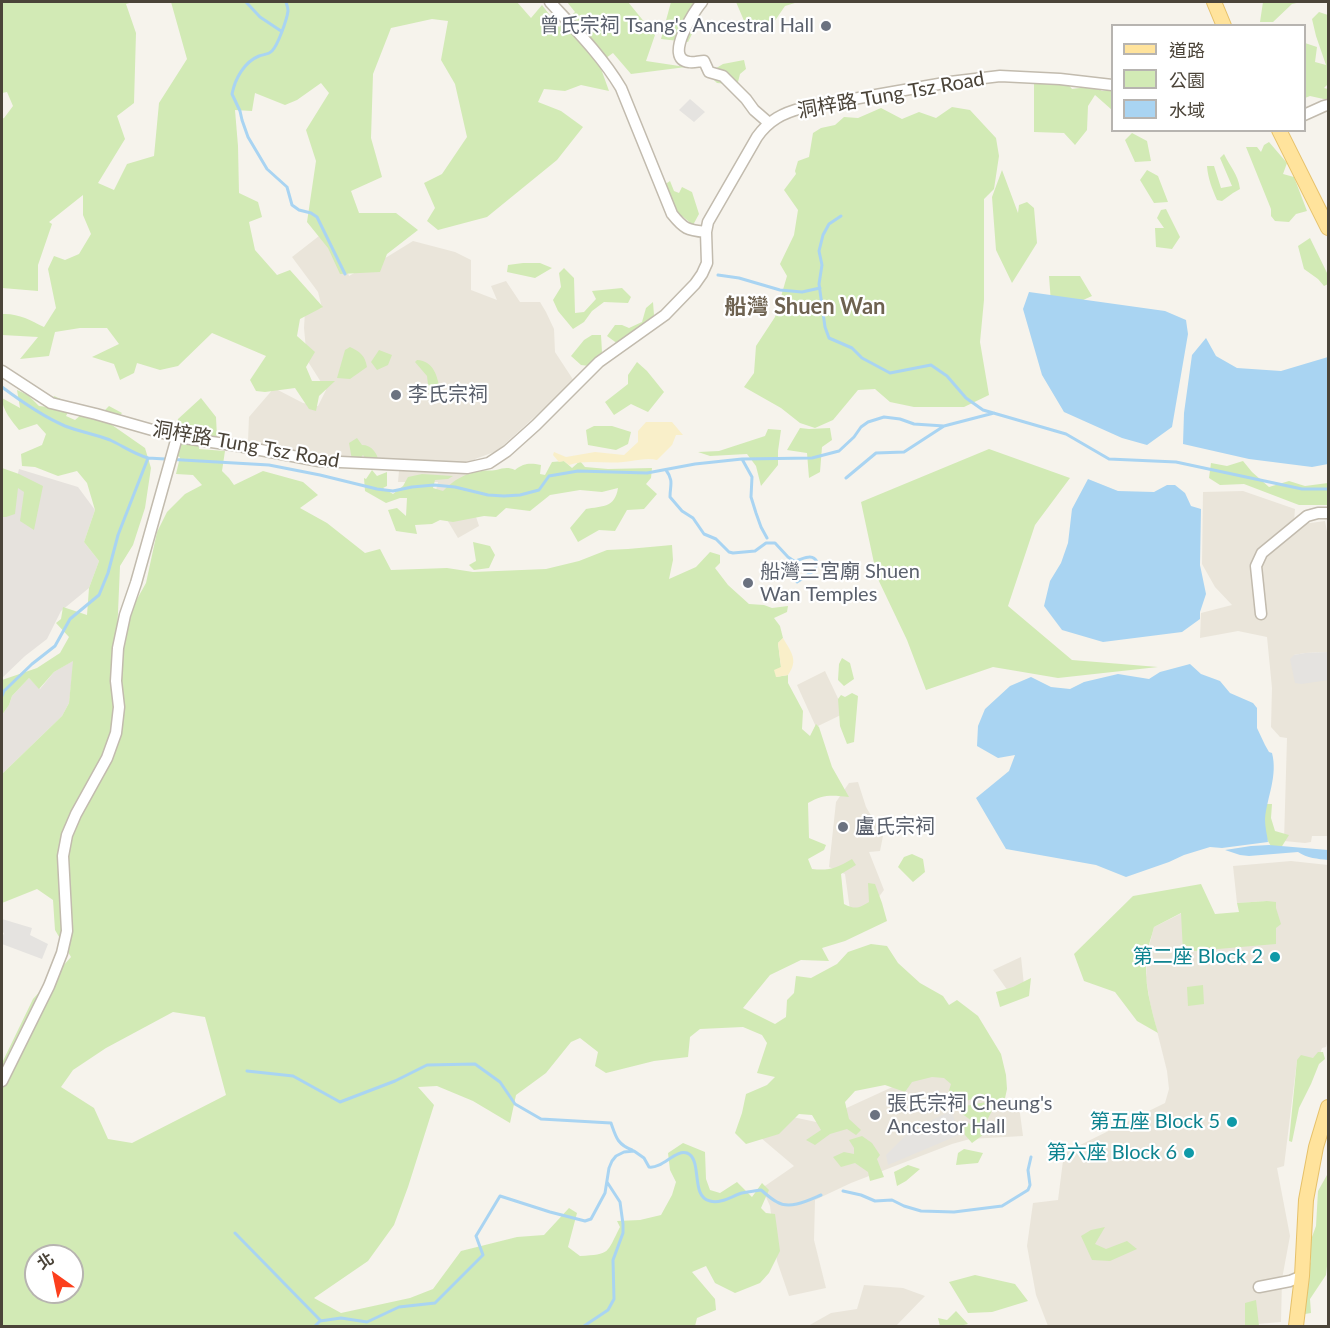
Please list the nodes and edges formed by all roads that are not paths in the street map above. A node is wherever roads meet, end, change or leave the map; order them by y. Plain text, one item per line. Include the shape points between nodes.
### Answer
1 (550, 2) edge
2 (702, 2) edge
3 (1214, 2) edge
4 (1223, 24) edge
5 (1111, 85) edge
6 (1329, 105) edge
7 (1306, 114) edge
8 (769, 123) junction
9 (1280, 132) edge
10 (1329, 228) edge
11 (706, 232) junction
12 (2, 370) edge
13 (177, 437) junction
14 (1329, 513) edge
15 (1261, 614) dead end
16 (2, 1081) edge
17 (1329, 1107) edge
18 (1302, 1276) junction
19 (1259, 1287) dead end
20 (1296, 1326) edge

1 - 11 street via 597,54 621,88 672,214 690,231
2 - 8 street via 681,39 682,58 688,62 704,61 709,72 723,76
3 - 4 main road
5 - 8 street, 洞梓路 Tung Tsz Road via 1000,76 802,108
6 - 7 street
8 - 11 street, 洞梓路 Tung Tsz Road via 730,183
9 - 10 main road
11 - 13 street, 洞梓路 Tung Tsz Road via 707,263 695,284 665,315 598,362 507,451 489,463 466,468 319,461
12 - 13 street, 洞梓路 Tung Tsz Road via 51,403
13 - 16 street via 120,637 116,733 67,834 63,856 67,931 62,953
14 - 15 street via 1307,516 1262,554 1256,566
17 - 18 main road via 1316,1147 1306,1200
18 - 19 street
18 - 20 main road

